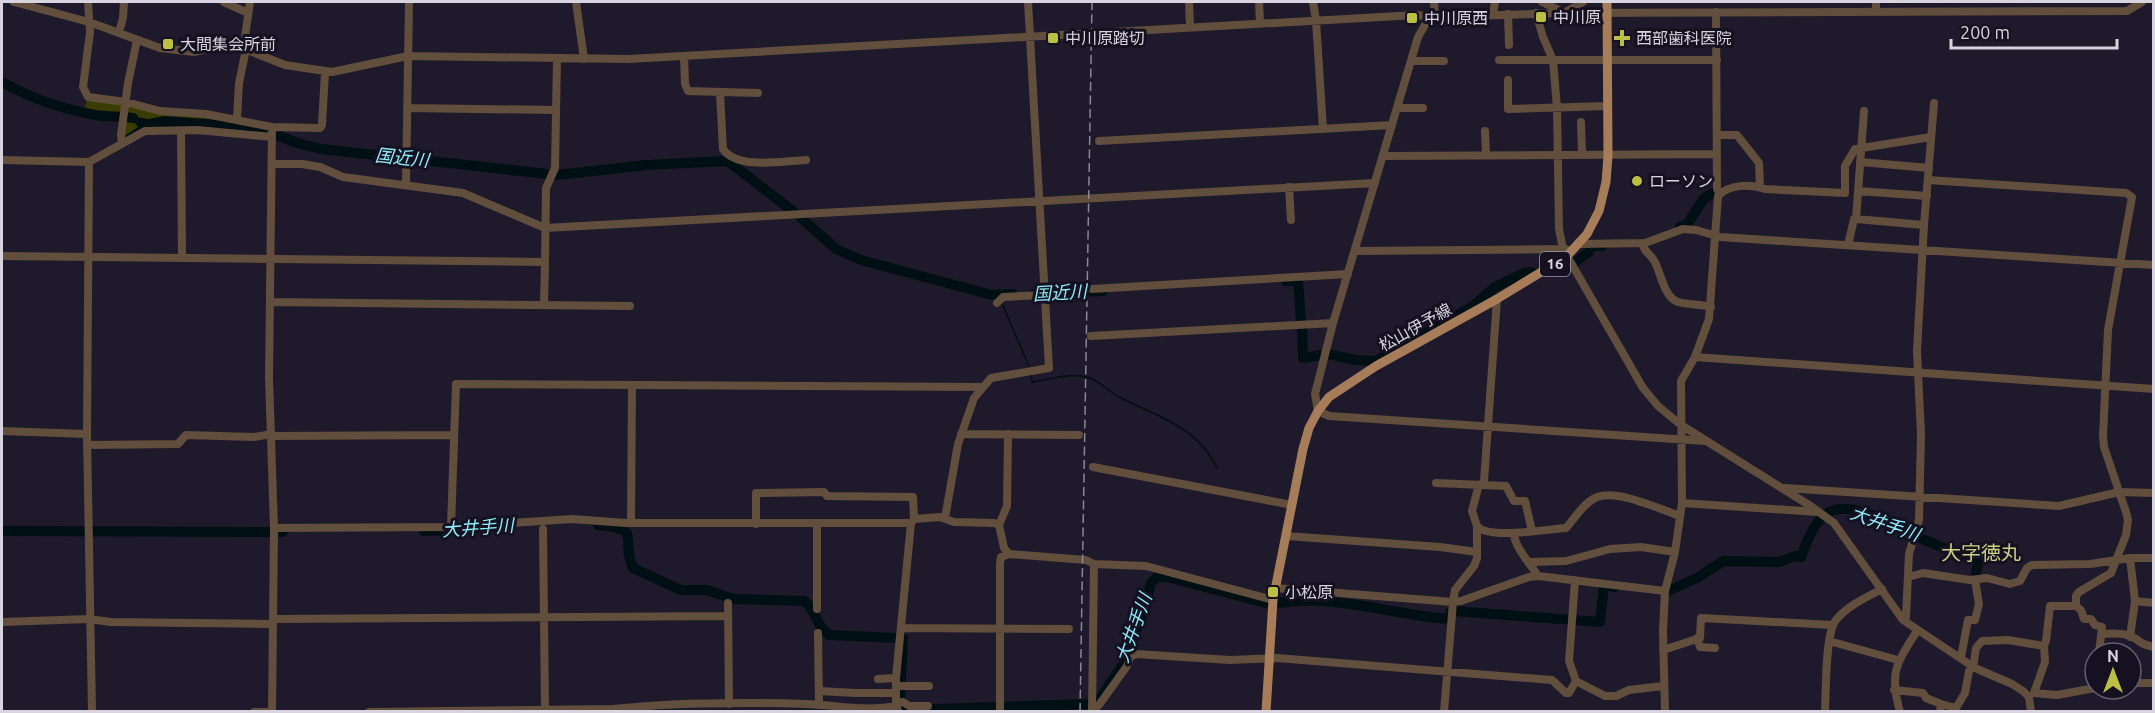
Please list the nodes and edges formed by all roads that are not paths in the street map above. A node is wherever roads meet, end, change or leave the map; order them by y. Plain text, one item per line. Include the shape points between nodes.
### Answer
1 (14, 2) edge
2 (88, 2) edge
3 (124, 2) edge
4 (224, 2) edge
5 (250, 2) edge
6 (409, 2) edge
7 (576, 2) edge
8 (1028, 2) edge
9 (1189, 2) edge
10 (1259, 2) edge
11 (1313, 2) edge
12 (1434, 2) edge
13 (1495, 2) edge
14 (1542, 2) edge
15 (1583, 2) edge
16 (1607, 2) edge
17 (1876, 2) edge
18 (2142, 2) edge
19 (1716, 12) junction
20 (1876, 12) junction
21 (248, 13) junction
22 (1536, 13) junction
23 (1564, 13) junction
24 (1607, 13) junction
25 (1493, 14) junction
26 (1508, 14) junction
27 (1435, 17) junction
28 (1316, 20) junction
29 (89, 22) junction
30 (1260, 23) junction
31 (1190, 27) junction
32 (119, 32) junction
33 (1030, 37) junction
34 (137, 40) junction
35 (1509, 45) dead end
36 (245, 49) junction
37 (408, 56) junction
38 (684, 56) junction
39 (557, 59) junction
40 (584, 59) junction
41 (1499, 60) dead end
42 (1553, 60) junction
43 (1717, 60) junction
44 (1411, 61) junction
45 (1444, 61) dead end
46 (1607, 61) junction
47 (325, 72) junction
48 (1508, 80) dead end
49 (720, 93) junction
50 (759, 93) dead end
51 (126, 102) junction
52 (1934, 103) dead end
53 (1608, 106) junction
54 (408, 108) junction
55 (1398, 108) junction
56 (1423, 108) dead end
57 (1557, 108) junction
58 (556, 110) junction
59 (1864, 111) dead end
60 (237, 119) junction
61 (1581, 122) dead end
62 (1392, 125) junction
63 (1323, 129) junction
64 (1485, 130) dead end
65 (181, 131) junction
66 (272, 132) junction
67 (1717, 135) junction
68 (1931, 137) junction
69 (1099, 141) dead end
70 (122, 142) junction
71 (1861, 148) junction
72 (1717, 154) junction
73 (1485, 155) junction
74 (1557, 155) junction
75 (1582, 155) junction
76 (1384, 156) junction
77 (1608, 156) junction
78 (2, 160) edge
79 (806, 160) dead end
80 (89, 162) junction
81 (1860, 162) junction
82 (272, 164) junction
83 (1929, 168) junction
84 (1928, 180) junction
85 (1375, 183) junction
86 (406, 184) junction
87 (1289, 187) junction
88 (1760, 187) junction
89 (1858, 191) junction
90 (1720, 194) junction
91 (1927, 196) junction
92 (1039, 201) junction
93 (1856, 219) junction
94 (1291, 220) dead end
95 (1924, 225) junction
96 (545, 228) junction
97 (1715, 236) junction
98 (1643, 244) junction
99 (1848, 245) junction
100 (1578, 246) junction
101 (1924, 250) junction
102 (1355, 251) junction
103 (1564, 253) junction
104 (2, 256) edge
105 (87, 258) junction
106 (182, 258) junction
107 (271, 259) junction
108 (545, 262) junction
109 (2122, 263) junction
110 (2154, 265) edge
111 (1348, 274) junction
112 (1092, 289) dead end
113 (1044, 296) junction
114 (1497, 299) junction
115 (270, 302) junction
116 (997, 303) dead end
117 (544, 305) junction
118 (630, 306) dead end
119 (1711, 307) junction
120 (1333, 323) junction
121 (1091, 336) dead end
122 (1695, 357) junction
123 (1918, 373) junction
124 (632, 385) junction
125 (2105, 386) junction
126 (983, 387) junction
127 (1318, 387) junction
128 (2154, 389) edge
129 (1329, 397) junction
130 (1318, 411) junction
131 (1681, 425) junction
132 (1488, 426) junction
133 (2, 431) edge
134 (87, 434) junction
135 (961, 434) junction
136 (1008, 434) junction
137 (272, 435) junction
138 (454, 435) junction
139 (1079, 435) dead end
140 (1682, 440) junction
141 (1707, 441) junction
142 (87, 445) junction
143 (1093, 467) dead end
144 (1436, 483) dead end
145 (1480, 486) junction
146 (1782, 488) junction
147 (2119, 492) junction
148 (2154, 492) edge
149 (1920, 497) junction
150 (1682, 503) junction
151 (1292, 505) junction
152 (1820, 512) junction
153 (1680, 516) junction
154 (945, 518) junction
155 (913, 521) junction
156 (632, 523) junction
157 (818, 523) junction
158 (756, 524) junction
159 (999, 525) junction
160 (1477, 526) junction
161 (451, 527) junction
162 (274, 528) junction
163 (543, 529) dead end
164 (1532, 531) junction
165 (1514, 533) junction
166 (1286, 536) junction
167 (1477, 552) junction
168 (1675, 552) junction
169 (1009, 554) junction
170 (2130, 558) junction
171 (2154, 558) edge
172 (2115, 560) junction
173 (1530, 562) junction
174 (1094, 564) junction
175 (1538, 576) junction
176 (1908, 577) junction
177 (1575, 580) junction
178 (1975, 580) junction
179 (1275, 588) junction
180 (1882, 588) junction
181 (1665, 591) junction
182 (1273, 600) junction
183 (2135, 601) junction
184 (1453, 602) junction
185 (728, 603) dead end
186 (2154, 603) edge
187 (2076, 606) junction
188 (817, 609) dead end
189 (727, 616) junction
190 (543, 617) junction
191 (89, 619) junction
192 (1903, 620) junction
193 (273, 621) junction
194 (2, 622) edge
195 (1832, 625) junction
196 (902, 628) junction
197 (999, 628) junction
198 (1069, 628) dead end
199 (1917, 631) junction
200 (818, 633) dead end
201 (2102, 634) junction
202 (2130, 637) junction
203 (1697, 638) junction
204 (1829, 641) junction
205 (2101, 641) edge
206 (2043, 646) junction
207 (2154, 647) edge
208 (1715, 648) dead end
209 (1663, 650) junction
210 (1960, 657) junction
211 (1269, 659) junction
212 (1898, 660) junction
213 (1973, 665) junction
214 (1447, 671) junction
215 (878, 679) dead end
216 (1576, 681) junction
217 (897, 686) junction
218 (929, 686) dead end
219 (1663, 686) junction
220 (1894, 690) junction
221 (2083, 690) edge
222 (819, 691) junction
223 (2031, 695) junction
224 (819, 704) junction
225 (898, 705) edge
226 (731, 706) edge
227 (928, 706) dead end
228 (1092, 707) edge
229 (1940, 708) edge
230 (546, 710) edge
231 (92, 711) edge
232 (254, 711) edge
233 (369, 711) edge
234 (1000, 711) edge
235 (1266, 711) edge
236 (1444, 711) edge
237 (1665, 711) edge
238 (1825, 711) edge
239 (1900, 711) edge
240 (2031, 711) edge

1 - 29 street
2 - 29 street
3 - 32 street
4 - 21 street
5 - 21 street
6 - 37 street
7 - 40 street
8 - 33 street
9 - 31 street
10 - 30 street
11 - 28 street
12 - 27 street
13 - 25 street
14 - 23 street
15 - 23 street
16 - 24 main road, 松山伊予線 / 16
17 - 20 street
18 - 20 street via 2127,11
19 - 20 street
19 - 24 street
19 - 43 street
21 - 36 street
22 - 23 street
22 - 26 street
22 - 42 street
23 - 24 street
24 - 46 main road, 松山伊予線 / 16
25 - 26 street
25 - 27 street
26 - 35 street
27 - 28 street
27 - 44 street via 1421,30
28 - 30 street
28 - 63 street
29 - 32 street
29 - 51 street via 86,93 93,99
30 - 31 street
31 - 33 street
32 - 34 street
33 - 38 street
33 - 92 street
34 - 36 street via 189,52 224,46
34 - 51 street
36 - 47 street via 285,65
36 - 60 street
37 - 39 street
37 - 47 street
37 - 54 street
38 - 40 street
38 - 49 street via 688,91
39 - 40 street
39 - 58 street
41 - 42 street
42 - 46 street
42 - 57 street
43 - 46 street
43 - 67 street
44 - 45 street
44 - 55 street
46 - 53 main road, 松山伊予線 / 16
47 - 66 street via 320,128
48 - 57 street via 1508,109
49 - 50 street
49 - 79 street via 726,154 744,162
51 - 60 street via 160,111
51 - 70 street
52 - 68 street
53 - 57 street
53 - 77 main road, 松山伊予線 / 16
54 - 58 street
54 - 86 street
55 - 56 street
55 - 62 street
57 - 74 street
58 - 96 street
59 - 71 street
60 - 66 street
61 - 75 street
62 - 63 street
62 - 76 street
63 - 69 street
64 - 73 street
65 - 66 street
65 - 70 street via 145,131
65 - 106 street
66 - 82 street
67 - 72 street
67 - 88 street via 1737,135 1760,166
68 - 71 street
68 - 83 street
70 - 80 street
71 - 81 street
71 - 88 street via 1853,151 1845,166 1845,193
72 - 77 street
72 - 90 street
73 - 74 street
73 - 76 street
74 - 75 street
74 - 103 street via 1559,229
75 - 77 street
76 - 85 street
77 - 100 main road, 松山伊予線 / 16 via 1603,201
78 - 80 street
80 - 105 street
81 - 83 street
81 - 89 street
82 - 86 street via 302,164 343,177
82 - 107 street
83 - 84 street
84 - 91 street
84 - 109 street via 2129,194 2133,201
85 - 87 street
85 - 102 street
86 - 96 street via 463,194
87 - 92 street
87 - 94 street
88 - 90 street via 1732,188
89 - 91 street
89 - 93 street
90 - 97 street
91 - 95 street
92 - 96 street
92 - 113 street
93 - 95 street
93 - 99 street
95 - 101 street
96 - 108 street
97 - 98 street via 1683,229
97 - 99 street
97 - 119 street
98 - 100 street
98 - 119 street via 1673,298
99 - 101 street
100 - 103 main road, 松山伊予線 / 16
101 - 109 street
101 - 123 street
102 - 103 street
102 - 111 street
103 - 114 main road, 松山伊予線 / 16
103 - 131 street via 1643,388
104 - 105 street
105 - 106 street
105 - 134 street
106 - 107 street
107 - 108 street
107 - 115 street
108 - 117 street
109 - 110 street
109 - 125 street via 2108,330
111 - 112 street
111 - 120 street
113 - 116 street via 1004,297
113 - 126 street via 1048,368 991,378
114 - 129 main road, 松山伊予線 / 16 via 1376,366
114 - 132 street
115 - 117 street
115 - 137 street
117 - 118 street
119 - 122 street
120 - 121 street
120 - 127 street
122 - 123 street
122 - 131 street via 1681,381
123 - 125 street
123 - 149 street
124 - 126 street
124 - 138 street via 456,384
124 - 156 street
125 - 128 street
125 - 147 street via 2104,447
126 - 135 street via 970,406
127 - 129 street
127 - 130 street
129 - 130 main road, 松山伊予線 / 16
130 - 132 street via 1329,416
130 - 151 main road, 松山伊予線 / 16 via 1303,449
131 - 140 street
131 - 141 street
132 - 140 street
132 - 145 street via 1484,481
133 - 134 street
134 - 142 street
135 - 136 street
135 - 154 street
136 - 139 street
136 - 159 street via 1007,506
137 - 138 street
137 - 142 street via 186,435 178,444
137 - 162 street
138 - 161 street
140 - 141 street
140 - 150 street
141 - 146 street
142 - 191 street
143 - 151 street
144 - 145 street
145 - 160 street via 1472,511
145 - 164 street via 1506,486 1514,501 1525,501
146 - 149 street
146 - 152 street
147 - 148 street
147 - 149 street via 2059,506
147 - 172 street via 2128,519
149 - 176 street
150 - 152 street
150 - 153 street
151 - 166 main road, 松山伊予線 / 16
152 - 180 street via 1845,535
153 - 164 street via 1610,495 1592,500 1566,528
153 - 168 street
154 - 155 street
154 - 159 street
155 - 157 street
155 - 158 street via 913,497 756,493
155 - 196 street
156 - 158 street
156 - 161 street via 553,519
157 - 158 street
157 - 188 street
159 - 169 street
160 - 165 street via 1484,531
160 - 167 street
161 - 162 street
162 - 193 street
163 - 190 street
164 - 165 street
165 - 173 street via 1516,545
166 - 167 street
166 - 179 main road, 松山伊予線 / 16
167 - 184 street via 1474,566 1455,590
168 - 173 street via 1641,547 1610,549 1566,561
168 - 181 street
169 - 174 street via 1086,560
169 - 197 street via 1000,560
170 - 171 street
170 - 172 street
170 - 183 street
172 - 178 street via 2032,565 2020,581 2010,584 1987,578
172 - 187 street via 2109,577 2077,594
173 - 175 street
174 - 182 street via 1146,566
174 - 228 street
175 - 177 street
175 - 184 street
176 - 178 street via 1923,573
176 - 192 street
177 - 181 street
177 - 216 street via 1569,661
178 - 210 street via 1979,604 1975,620 1968,620
179 - 182 main road, 松山伊予線 / 16
179 - 184 street
180 - 192 street
180 - 195 street via 1848,609
181 - 209 street
182 - 211 main road, 松山伊予線 / 16
183 - 186 street
183 - 202 street
184 - 214 street
185 - 189 street
187 - 201 street via 2082,610 2084,619 2102,627
187 - 206 street via 2050,606
189 - 190 street
189 - 226 street
190 - 193 street
190 - 230 street
191 - 193 street
191 - 194 street
191 - 231 street
192 - 199 street
193 - 232 street via 272,711
195 - 203 street via 1701,618
195 - 204 street
196 - 197 street
196 - 217 street
197 - 198 street
197 - 234 street
199 - 210 street
199 - 212 street
200 - 222 street
201 - 202 street
201 - 205 street
202 - 207 street
203 - 208 street via 1700,647
203 - 209 street
204 - 212 street
204 - 238 street
206 - 213 street via 2008,640 1982,641 1976,648
206 - 223 street via 2044,662
209 - 219 street
210 - 213 street
211 - 214 street
211 - 228 street via 1133,655 1099,705
211 - 235 main road, 松山伊予線 / 16
212 - 220 street
213 - 223 street
213 - 229 street via 1956,708
214 - 216 street via 1552,680 1566,693
214 - 236 street
215 - 217 street
216 - 219 street via 1600,695 1610,696
217 - 218 street
217 - 222 street via 856,693
217 - 225 street
219 - 237 street
220 - 229 street via 1923,693
220 - 239 street
221 - 223 street
222 - 224 street
223 - 240 street
224 - 225 street via 866,709
224 - 226 street
225 - 227 street
226 - 230 street
230 - 233 street

